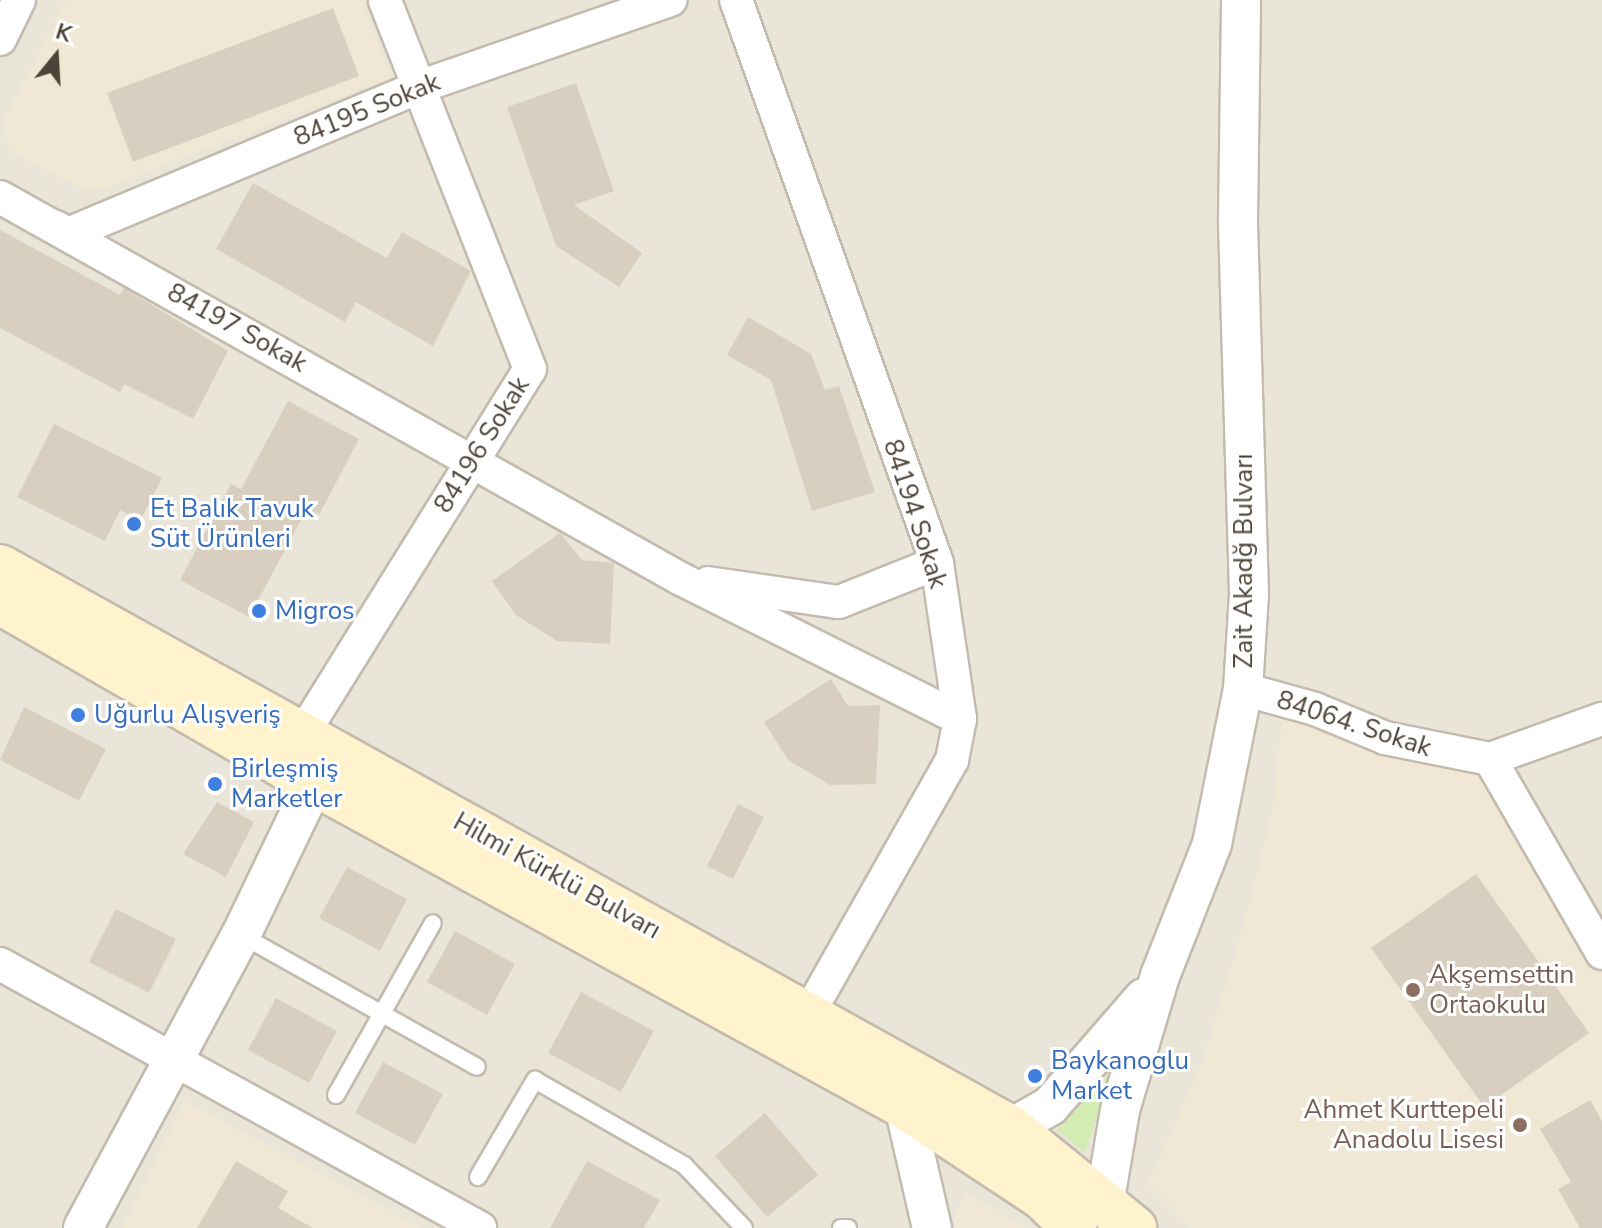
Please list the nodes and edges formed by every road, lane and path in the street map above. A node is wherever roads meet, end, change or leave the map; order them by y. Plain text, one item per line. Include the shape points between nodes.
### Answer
1 (19, 0) edge
2 (385, 0) edge
3 (671, 0) edge
4 (736, 0) edge
5 (1241, 0) edge
6 (0, 39) edge
7 (422, 86) junction
8 (0, 197) edge
9 (68, 234) joint
10 (474, 459) junction
11 (937, 563) junction
12 (0, 567) edge
13 (681, 579) junction
14 (0, 602) edge
15 (1243, 689) junction
16 (960, 719) junction
17 (1602, 719) edge
18 (302, 735) junction
19 (1490, 759) junction
20 (314, 783) junction
21 (433, 923) dead end
22 (241, 935) junction
23 (1602, 953) edge
24 (0, 964) edge
25 (1160, 976) junction
26 (382, 1015) junction
27 (808, 1015) junction
28 (174, 1063) junction
29 (477, 1067) dead end
30 (336, 1095) dead end
31 (904, 1106) junction
32 (1011, 1128) junction
33 (478, 1177) dead end
34 (1104, 1218) edge
35 (736, 1225) edge
36 (83, 1228) edge
37 (480, 1228) edge
38 (841, 1228) edge
39 (848, 1228) edge
40 (932, 1228) edge

1 - 6 street
2 - 7 street, 84196 Sokak
3 - 7 street, 84195 Sokak
4 - 11 street, 84194 Sokak
5 - 15 street, Zait Akadğ Bulvarı via 1238,219 1249,594
7 - 9 street, 84195 Sokak
7 - 10 street, 84196 Sokak via 530,369
8 - 9 street, 84197 Sokak
8 - 10 street, 84197 Sokak
10 - 13 street, 84197 Sokak
10 - 18 street, 84196 Sokak
11 - 13 street via 839,602
11 - 16 street, 84194 Sokak
12 - 18 main road, Hilmi Kürklü Bulvarı
13 - 16 street, 84197 Sokak
14 - 20 main road, Hilmi Kürklü Bulvarı
15 - 19 street, 84064. Sokak via 1315,709 1385,738
15 - 25 street, Zait Akadğ Bulvarı via 1212,844
16 - 27 street, 84194 Sokak via 952,760
17 - 19 street
18 - 27 main road, Hilmi Kürklü Bulvarı
19 - 23 street
20 - 22 street
20 - 31 main road, Hilmi Kürklü Bulvarı
21 - 26 lane
22 - 26 lane
22 - 28 street
24 - 28 street
25 - 32 street via 1100,1056 1050,1106
25 - 34 street, Zait Akadğ Bulvarı via 1120,1110
26 - 29 lane
26 - 30 lane
27 - 32 main road, Hilmi Kürklü Bulvarı
28 - 36 street
28 - 37 street
31 - 34 main road, Hilmi Kürklü Bulvarı via 1042,1197
31 - 40 street
32 - 34 main road, Hilmi Kürklü Bulvarı
33 - 35 lane via 535,1080 684,1165
38 - 39 lane

